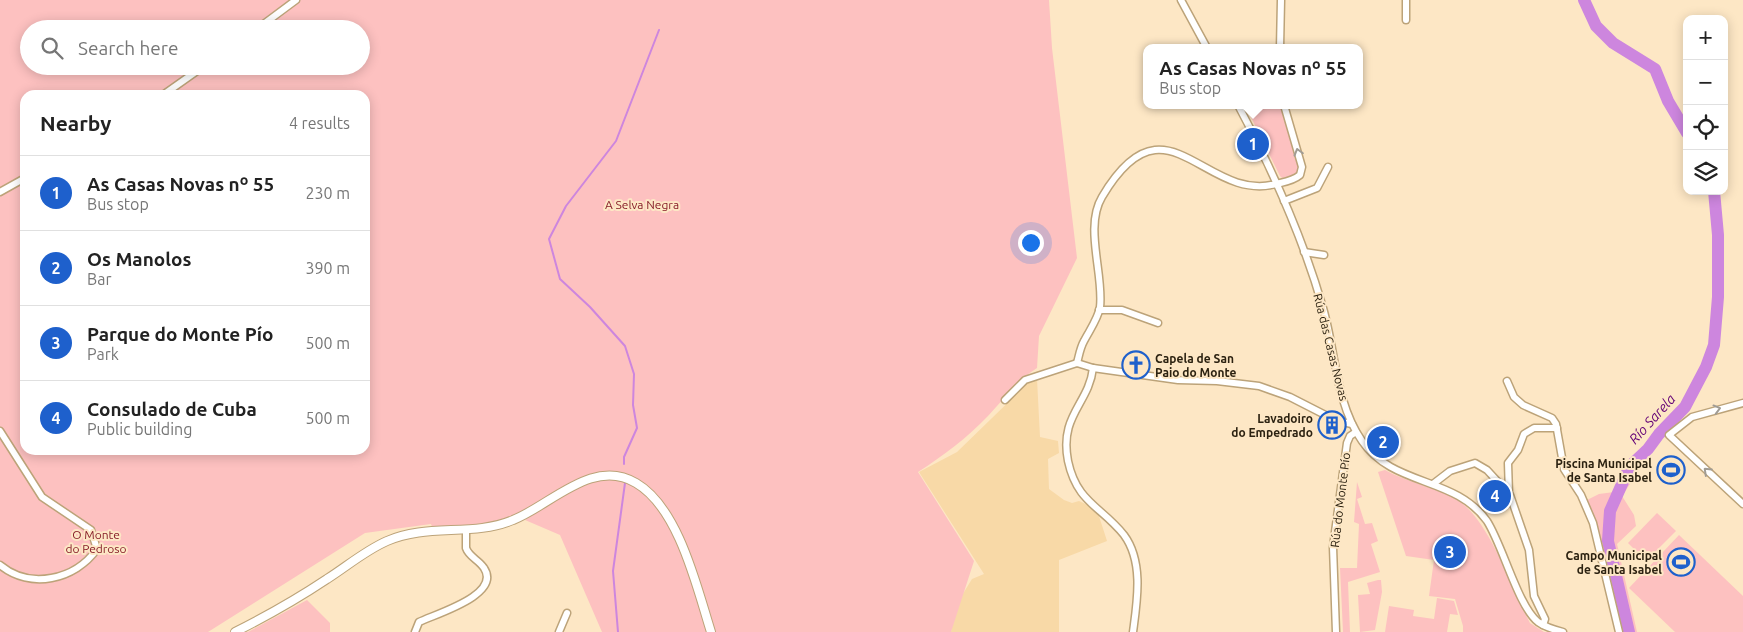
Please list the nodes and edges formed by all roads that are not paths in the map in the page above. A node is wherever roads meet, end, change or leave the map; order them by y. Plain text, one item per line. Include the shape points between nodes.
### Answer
1 (296, 0) edge
2 (1181, 0) edge
3 (1280, 0) edge
4 (1406, 0) edge
5 (269, 20) edge
6 (1406, 20) dead end
7 (1205, 44) edge
8 (1280, 44) edge
9 (191, 75) edge
10 (170, 90) edge
11 (1240, 109) edge
12 (1285, 109) edge
13 (1328, 167) dead end
14 (20, 181) edge
15 (1277, 184) junction
16 (0, 192) edge
17 (1284, 201) junction
18 (1304, 252) junction
19 (1324, 255) dead end
20 (1099, 310) junction
21 (1158, 323) dead end
22 (1077, 363) junction
23 (1093, 368) junction
24 (1507, 381) dead end
25 (1005, 400) dead end
26 (1743, 402) edge
27 (1352, 424) junction
28 (1557, 428) junction
29 (0, 431) edge
30 (1356, 432) junction
31 (1433, 484) junction
32 (1509, 494) junction
33 (1743, 504) edge
34 (466, 530) junction
35 (0, 565) edge
36 (568, 613) dead end
37 (1543, 625) junction
38 (235, 632) edge
39 (415, 632) edge
40 (559, 632) edge
41 (711, 632) edge
42 (1134, 632) edge
43 (1336, 632) edge
44 (1560, 632) edge
45 (1619, 632) edge

1 - 5 street
2 - 7 street
3 - 8 street
4 - 6 street
9 - 10 street
11 - 15 street, Rúa das Casas Novas
15 -> 12 street via 1297,178 1302,170
13 - 17 street via 1316,188
14 - 16 street
15 - 17 street, Rúa das Casas Novas
15 - 20 street via 1244,184 1166,151 1144,151 1134,157 1097,206 1095,243
17 - 18 street, Rúa das Casas Novas
18 - 19 street
18 - 27 street, Rúa das Casas Novas via 1323,306 1344,402
20 - 21 street via 1122,310
20 - 22 street via 1082,344
22 - 23 street
22 - 25 street via 1025,380
23 - 27 street via 1178,380 1259,386 1290,397 1337,421
23 - 42 street via 1092,381 1072,415 1068,430 1068,461 1075,484 1084,498 1124,536 1132,553 1138,585
24 - 28 street via 1514,397 1523,405 1552,418
33 -> 26 street via 1669,435 1692,417
27 - 30 street, Rúa das Casas Novas
28 - 32 street via 1534,428 1524,434 1508,464
28 - 45 street via 1564,469 1581,495 1593,523
29 - 35 street via 42,497 91,530 97,549 90,559 74,570 50,578 20,578
30 - 31 street, Rúa das Casas Novas via 1374,456 1390,467
30 - 43 street, Rúa do Monte Pío via 1347,443 1334,534
31 - 32 street via 1450,471 1475,462
31 - 37 street, Rúa das Casas Novas via 1460,495 1479,511 1532,614
32 - 37 street via 1527,543 1534,596 1546,619
34 - 38 street via 419,532 384,542 286,606
34 - 39 street via 466,548 485,568 485,586 479,593 447,611 419,622
34 - 41 street via 497,526 516,519 591,478 607,474 628,478 651,495 675,531 694,576
36 - 40 street
37 - 44 street

